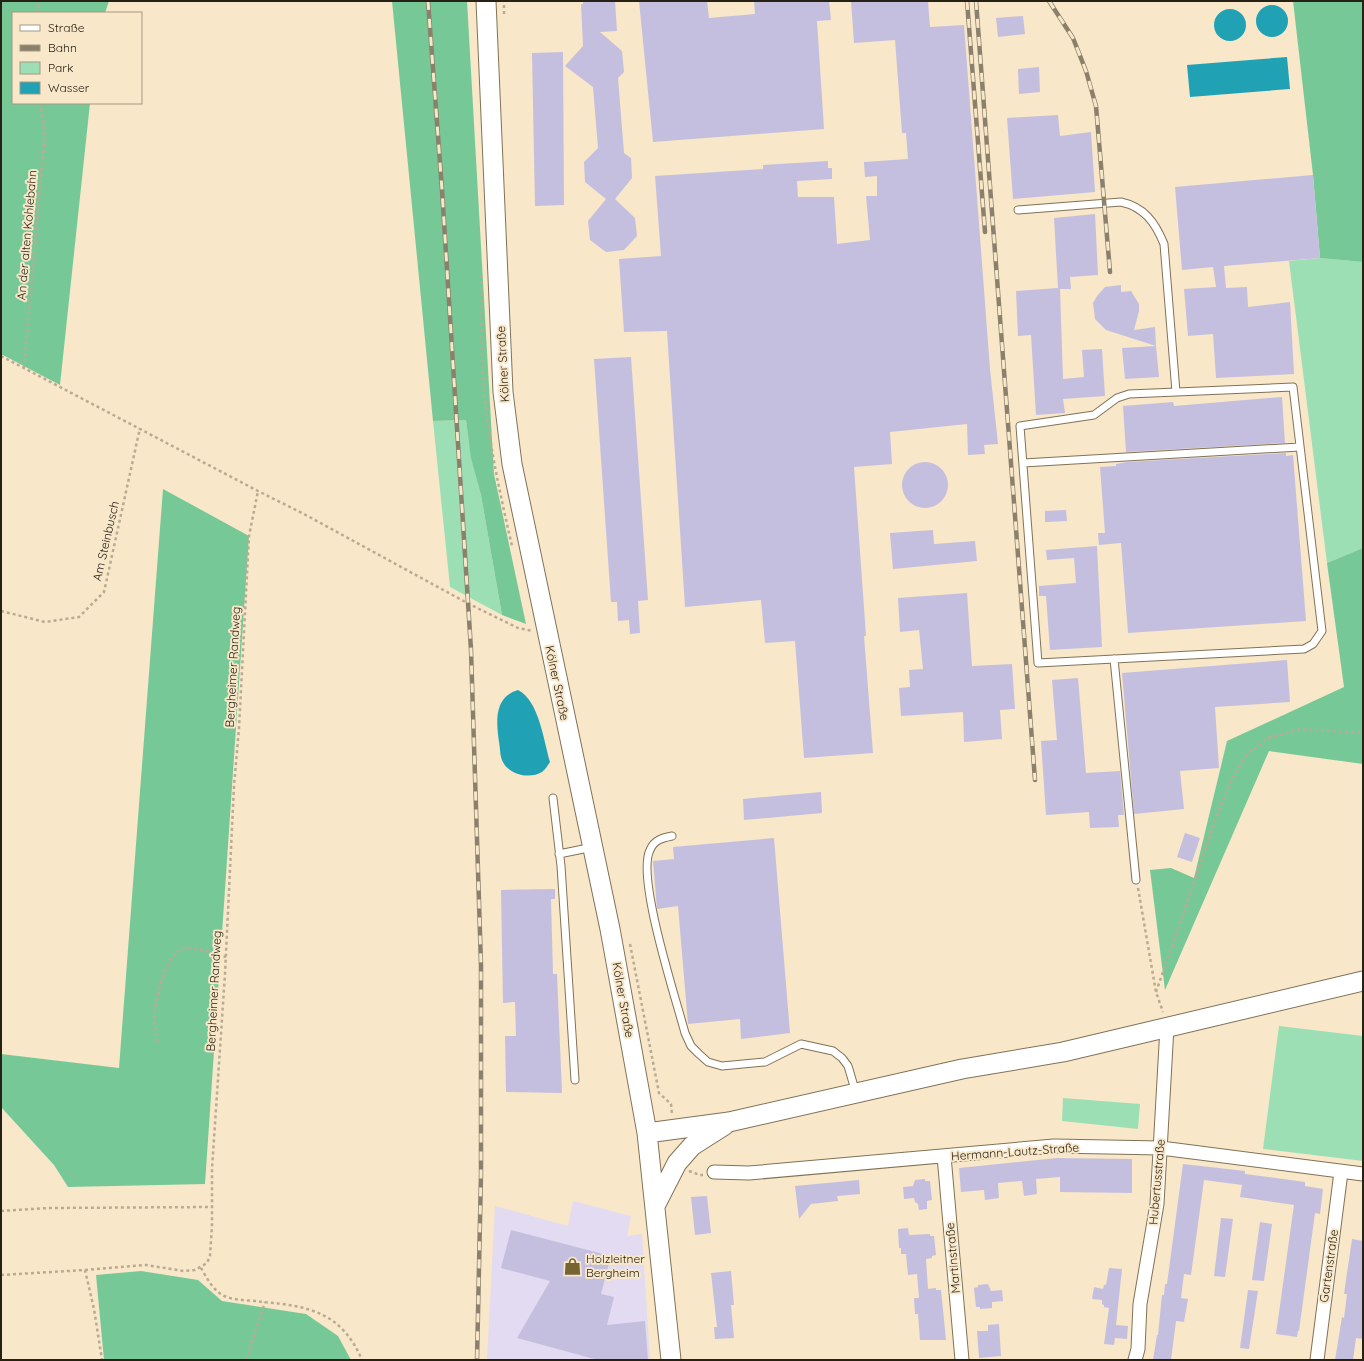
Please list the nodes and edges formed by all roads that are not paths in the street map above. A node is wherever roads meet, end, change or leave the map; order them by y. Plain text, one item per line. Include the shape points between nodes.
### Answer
1 (486, 1) edge
2 (1018, 210) dead end
3 (1176, 392) junction
4 (1300, 447) junction
5 (1023, 463) junction
6 (1114, 659) junction
7 (553, 798) dead end
8 (672, 836) dead end
9 (594, 846) junction
10 (560, 854) junction
11 (1136, 880) road end
12 (1363, 981) edge
13 (1167, 1027) junction
14 (575, 1080) dead end
15 (856, 1093) junction
16 (729, 1122) junction
17 (647, 1133) junction
18 (1161, 1148) junction
19 (944, 1156) junction
20 (714, 1172) dead end
21 (1341, 1172) junction
22 (1363, 1174) edge
23 (655, 1206) junction
24 (671, 1360) edge
25 (962, 1360) edge
26 (1135, 1360) edge
27 (1317, 1360) edge

1 - 9 main road, Kölner Straße via 503,392 512,464
2 - 3 lane via 1121,202 1143,211 1160,233 1164,244
3 - 4 lane via 1293,387
3 - 5 lane via 1129,394 1117,398 1094,415 1020,426
4 - 5 lane
4 - 6 lane via 1322,632 1313,644 1304,649
5 - 6 lane via 1038,663
6 - 11 lane
7 - 10 lane
8 - 15 lane via 663,837 655,842 649,851 646,864 651,907 685,1033 691,1046 708,1062 722,1066 765,1062 801,1044 833,1051 848,1066
9 - 10 lane
9 - 17 main road, Kölner Straße
10 - 14 lane
12 - 13 main road
13 - 15 main road via 1063,1052 962,1069
13 - 18 street, Hubertusstraße
15 - 16 main road
16 - 17 main road
16 - 23 main road via 692,1146 677,1163
17 - 23 main road, Kölner Straße
18 - 19 street, Hermann-Lautz-Straße via 1054,1146
18 - 21 street, Hermann-Lautz-Straße
18 - 26 street, Hubertusstraße via 1157,1204 1140,1304
19 - 20 street, Hermann-Lautz-Straße via 749,1173
19 - 25 street, Martinstraße
21 - 22 street, Hermann-Lautz-Straße
21 - 27 street, Gartenstraße
23 - 24 main road, Kölner Straße

